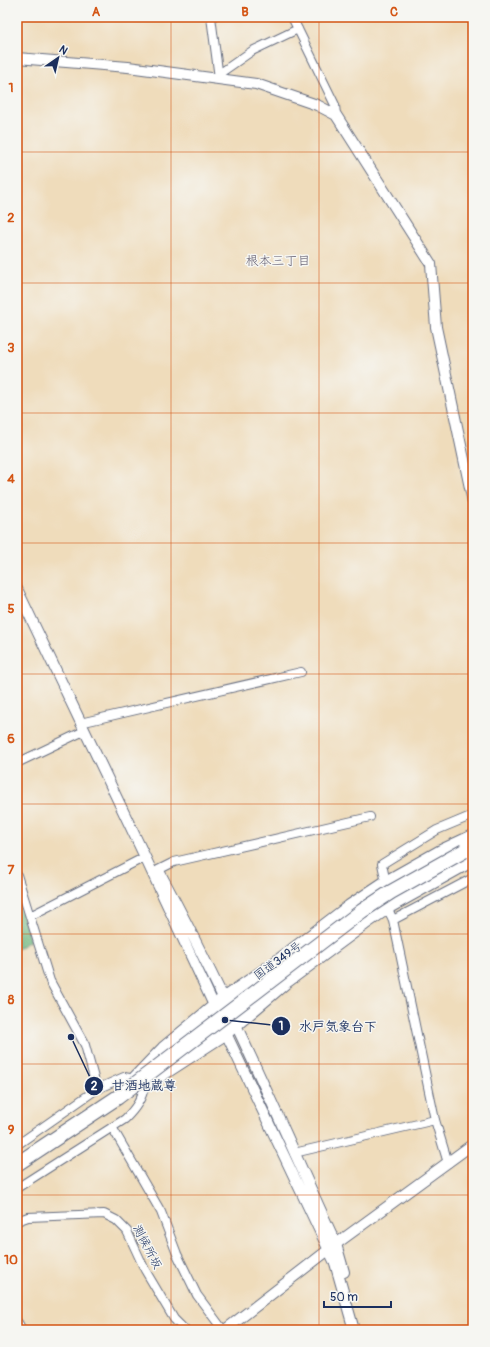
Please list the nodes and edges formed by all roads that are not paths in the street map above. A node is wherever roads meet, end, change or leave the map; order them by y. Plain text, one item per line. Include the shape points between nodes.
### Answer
1 (211, 17) edge
2 (292, 17) edge
3 (298, 29) junction
4 (17, 58) edge
5 (219, 76) junction
6 (336, 115) junction
7 (473, 502) edge
8 (17, 589) edge
9 (301, 672) dead end
10 (82, 727) junction
11 (17, 763) edge
12 (113, 792) junction
13 (473, 815) edge
14 (370, 817) dead end
15 (473, 837) edge
16 (471, 851) edge
17 (145, 857) junction
18 (158, 870) junction
19 (17, 875) edge
20 (473, 878) edge
21 (386, 883) junction
22 (390, 914) junction
23 (30, 916) junction
24 (219, 1004) junction
25 (231, 1028) junction
26 (140, 1081) junction
27 (97, 1089) junction
28 (435, 1120) junction
29 (112, 1127) junction
30 (473, 1144) edge
31 (17, 1145) edge
32 (294, 1153) junction
33 (448, 1163) junction
34 (17, 1165) edge
35 (17, 1188) edge
36 (17, 1222) edge
37 (332, 1247) junction
38 (17, 1323) edge
39 (21, 1330) edge
40 (185, 1330) edge
41 (224, 1330) edge
42 (354, 1330) edge

1 - 5 street
2 - 3 street
3 - 5 street via 252,51
3 - 6 street via 335,105
4 - 5 street
5 - 6 street via 262,86 316,105
6 - 7 street via 432,264 436,327
8 - 10 street
9 - 10 street
10 - 11 street
10 - 12 street
12 - 17 street
12 - 18 street
13 - 21 street via 437,830 382,864
14 - 18 street via 174,862
15 - 21 highway, 国道349号
16 - 22 highway, 国道349号
16 - 34 highway, 国道349号, bridge via 391,892 362,912 118,1097
17 - 23 street
17 - 24 street
18 - 24 street via 188,924
19 - 23 street
20 - 22 street
21 - 24 highway, 国道349号
22 - 25 highway, 国道349号 via 287,980
22 - 28 street
23 - 27 street via 50,981 85,1045
24 - 25 street
24 - 26 highway, 国道349号 via 164,1049
25 - 26 highway, 国道349号
25 - 32 street
25 - 37 street
26 - 27 street via 124,1078
26 - 29 street via 143,1096 136,1107
26 - 34 highway, 国道349号
27 - 31 street
28 - 32 street
28 - 33 street
29 - 35 street
29 - 41 street via 161,1212 177,1254 197,1295
30 - 33 street
32 - 37 street
33 - 37 street
36 - 40 street, 測候所坂 via 28,1217 104,1214 116,1220 127,1231 145,1270 174,1319
37 - 41 street
37 - 42 street via 341,1259
38 - 39 street

